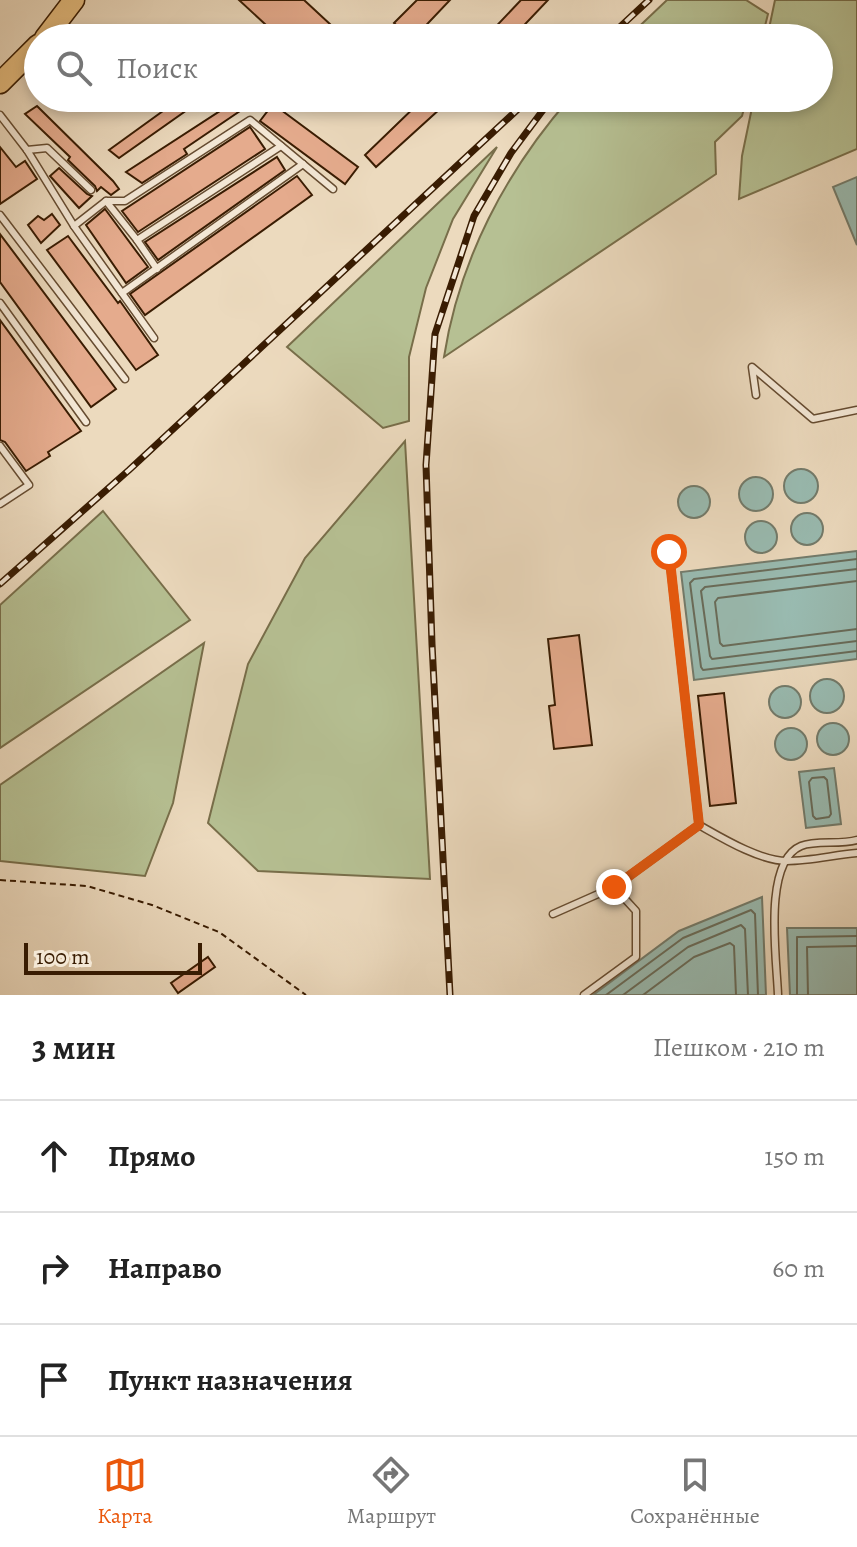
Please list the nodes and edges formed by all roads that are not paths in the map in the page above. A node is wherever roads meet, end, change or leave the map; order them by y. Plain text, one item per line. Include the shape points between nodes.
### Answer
1 (74, 0) edge
2 (56, 24) edge
3 (24, 59) edge
4 (0, 83) edge
5 (0, 115) edge
6 (281, 146) junction
7 (27, 150) junction
8 (303, 164) junction
9 (333, 189) dead end
10 (91, 190) dead end
11 (106, 201) junction
12 (0, 215) edge
13 (74, 226) junction
14 (137, 240) junction
15 (157, 269) junction
16 (122, 293) junction
17 (0, 303) edge
18 (154, 338) dead end
19 (125, 379) dead end
20 (756, 395) dead end
21 (857, 410) edge
22 (86, 422) dead end
23 (0, 446) edge
24 (0, 504) edge
25 (669, 552) dead end
26 (699, 825) junction
27 (857, 840) edge
28 (857, 853) edge
29 (785, 861) junction
30 (614, 887) junction
31 (553, 914) dead end
32 (584, 995) edge
33 (778, 995) edge

1 - 2 main road
3 - 4 main road
5 - 7 lane
6 - 8 lane
6 - 11 lane via 250,120 125,201
6 - 14 lane
7 - 10 lane via 47,148
7 - 13 lane
8 - 9 lane
8 - 15 lane
11 - 13 lane
11 - 14 lane
12 - 19 lane
13 - 16 lane
14 - 15 lane
15 - 16 lane
16 - 18 lane
17 - 22 lane
20 - 21 lane via 752,367 813,419
23 - 24 lane via 29,485
25 - 26 lane
26 - 29 lane
26 - 30 lane
27 - 29 lane via 800,846
28 - 29 lane
29 - 33 lane via 774,890
30 - 31 lane
30 - 32 lane via 636,911 636,957

